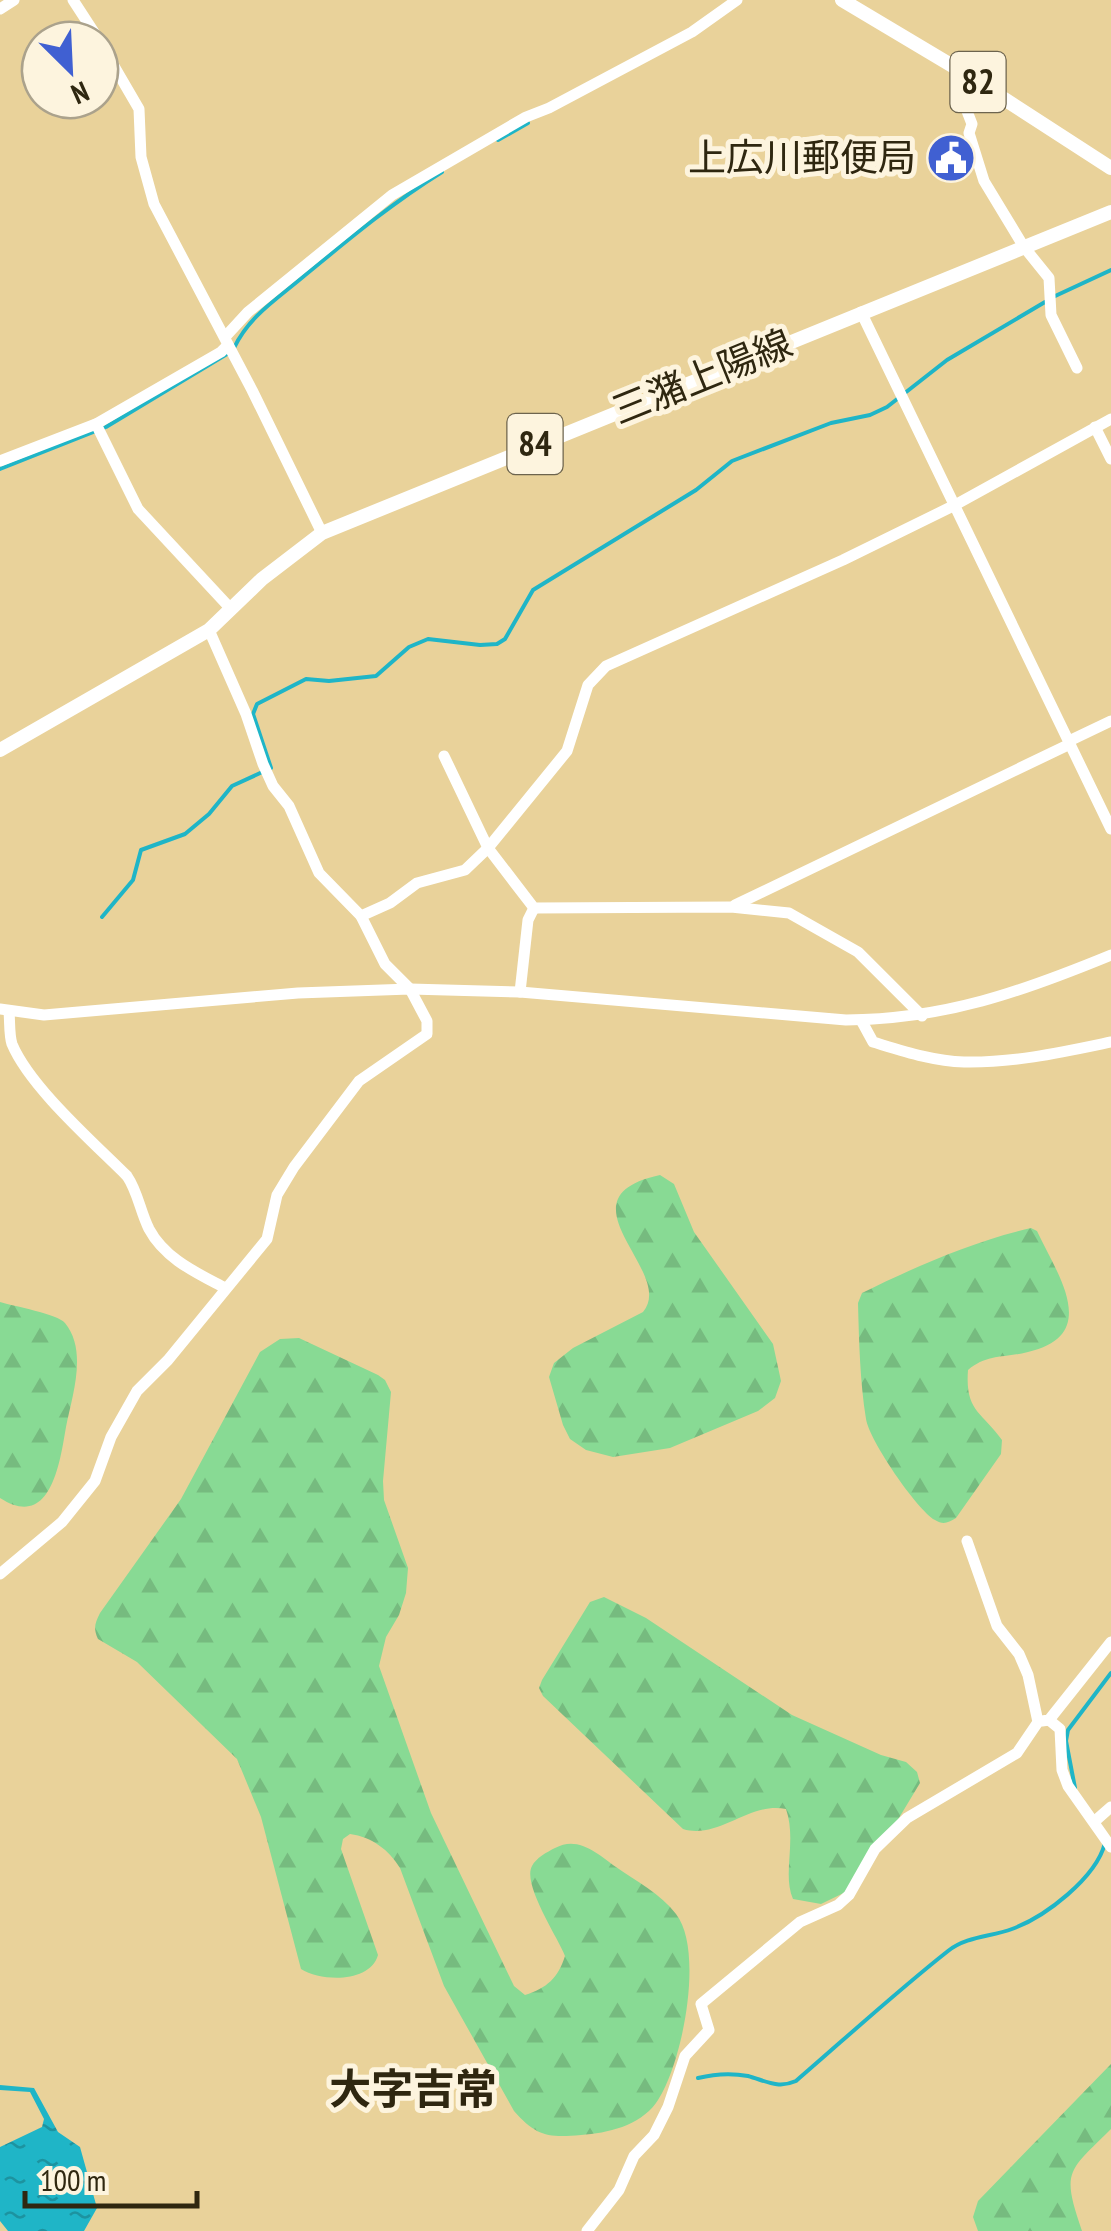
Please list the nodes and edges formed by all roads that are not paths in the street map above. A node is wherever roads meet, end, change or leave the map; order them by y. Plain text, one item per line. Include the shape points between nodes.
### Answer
1 (14, 0) edge
2 (738, 0) edge
3 (842, 0) edge
4 (0, 9) edge
5 (961, 71) junction
6 (120, 77) edge
7 (1111, 168) edge
8 (1111, 212) edge
9 (1024, 247) junction
10 (861, 312) junction
11 (226, 341) junction
12 (1077, 368) dead end
13 (1111, 419) edge
14 (96, 424) junction
15 (1095, 427) junction
16 (1111, 459) edge
17 (0, 461) edge
18 (956, 505) junction
19 (322, 533) junction
20 (231, 609) junction
21 (209, 630) junction
22 (1111, 721) edge
23 (1069, 743) junction
24 (2, 745) edge
25 (444, 756) dead end
26 (1111, 829) edge
27 (488, 848) junction
28 (731, 907) junction
29 (534, 908) junction
30 (361, 916) junction
31 (1111, 954) edge
32 (410, 990) junction
33 (520, 992) junction
34 (5, 1011) edge
35 (922, 1016) junction
36 (861, 1020) junction
37 (1111, 1042) edge
38 (225, 1288) junction
39 (967, 1541) dead end
40 (0, 1574) edge
41 (1111, 1642) edge
42 (1043, 1721) junction
43 (1111, 1807) edge
44 (1094, 1821) junction
45 (1111, 1847) edge
46 (587, 2231) edge

1 - 4 street
2 - 11 street via 692,32 526,116 392,196 248,312
3 - 5 main road, 82
5 - 7 main road, 82
5 - 9 street via 958,88 984,181
6 - 11 street via 139,109 154,204
8 - 9 main road, 三潴上陽線 / 84
9 - 10 main road, 三潴上陽線 / 84
9 - 12 street via 1049,278 1051,314
10 - 18 street
10 - 19 main road, 三潴上陽線 / 84
11 - 14 street via 221,352
11 - 19 street
13 - 15 street
14 - 17 street
14 - 20 street via 138,510
15 - 16 street
15 - 18 street
18 - 23 street
18 - 27 street via 606,666 588,685 567,751
19 - 20 main road, 三潴上陽線 / 84
20 - 21 main road, 三潴上陽線 / 84
21 - 24 main road, 三潴上陽線 / 84
21 - 30 street via 263,764 319,873
22 - 23 street
23 - 26 street
23 - 28 street
25 - 27 street
27 - 29 street
27 - 30 street via 465,870 417,883
28 - 29 street
28 - 35 street via 789,913 858,952
29 - 33 street
30 - 32 street via 385,964
31 - 35 street via 1014,994
32 - 33 street
32 - 34 street via 80,1013
32 - 38 street via 427,1034 359,1081 277,1195 268,1239
33 - 36 street
34 - 38 street via 21,1059 126,1176 164,1250
35 - 36 street
36 - 37 street via 873,1042 964,1062
38 - 40 street via 136,1391 95,1481 62,1522
39 - 42 street via 997,1626 1019,1654
41 - 42 street
42 - 44 street via 1060,1729 1062,1770
42 - 46 street via 1017,1753 907,1818 874,1849 849,1895 800,1922 700,2004 709,2030 685,2056 654,2135
43 - 44 street
44 - 45 street

